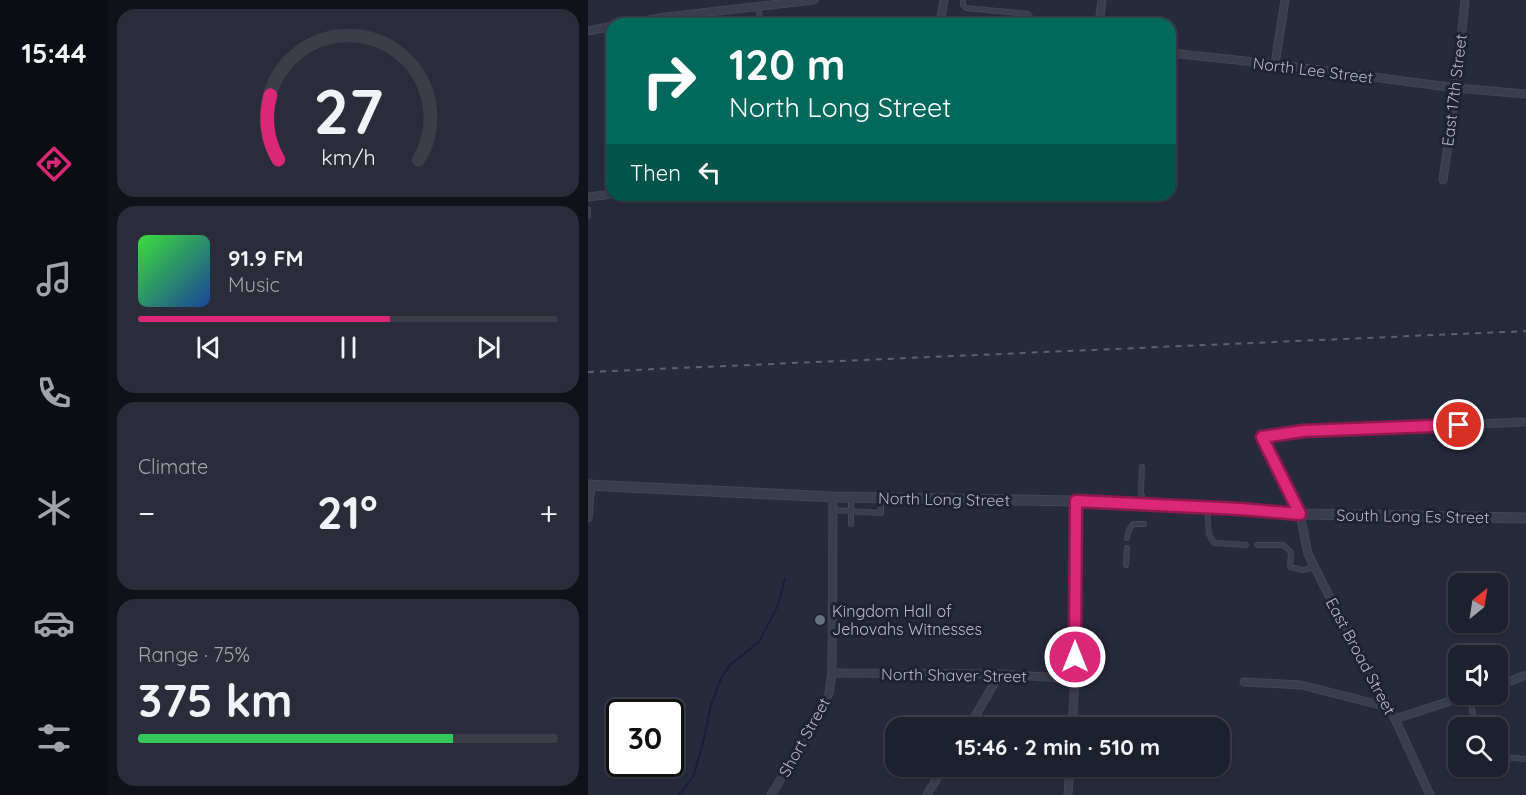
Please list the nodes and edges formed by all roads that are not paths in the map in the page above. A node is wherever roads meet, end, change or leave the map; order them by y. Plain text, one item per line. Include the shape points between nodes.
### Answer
1 (814, 0) edge
2 (945, 0) edge
3 (963, 0) edge
4 (1102, 0) edge
5 (1285, 0) edge
6 (1465, 0) edge
7 (758, 7) junction
8 (699, 14) junction
9 (670, 18) edge
10 (700, 18) edge
11 (760, 18) edge
12 (941, 18) edge
13 (1031, 18) edge
14 (1100, 18) edge
15 (606, 28) edge
16 (588, 31) edge
17 (1176, 54) edge
18 (1275, 64) junction
19 (1456, 88) junction
20 (1526, 94) edge
21 (1443, 180) dead end
22 (606, 195) edge
23 (588, 197) edge
24 (588, 209) edge
25 (588, 216) edge
26 (1526, 423) edge
27 (1142, 467) dead end
28 (589, 485) edge
29 (834, 497) junction
30 (851, 498) junction
31 (881, 498) junction
32 (1076, 501) junction
33 (1145, 505) junction
34 (1207, 507) junction
35 (833, 510) junction
36 (852, 511) junction
37 (1300, 514) junction
38 (588, 518) edge
39 (1526, 518) edge
40 (851, 524) dead end
41 (1144, 524) dead end
42 (1127, 538) dead end
43 (1246, 544) dead end
44 (1257, 545) dead end
45 (1127, 548) dead end
46 (1126, 566) dead end
47 (1315, 567) junction
48 (832, 673) junction
49 (1000, 674) junction
50 (1526, 675) edge
51 (1075, 680) junction
52 (1244, 682) dead end
53 (1508, 682) edge
54 (1448, 702) edge
55 (1388, 707) junction
56 (975, 717) edge
57 (1073, 717) edge
58 (1395, 718) junction
59 (1508, 757) edge
60 (1526, 759) edge
61 (938, 777) edge
62 (1069, 777) edge
63 (771, 795) edge
64 (927, 795) edge
65 (1068, 795) edge
66 (1430, 795) edge

1 - 7 street
2 - 12 street
3 - 13 lane via 966,8 1028,14
4 - 14 street
5 - 18 street
6 - 19 street, East 17th Street
7 - 8 street
7 - 11 lane
8 - 9 street
8 - 10 lane
15 - 16 street
17 - 18 street, North Lee Street
18 - 19 street, North Lee Street
19 - 20 street, North Lee Street
19 - 21 street, East 17th Street
22 - 23 street
24 - 25 lane
26 - 37 street, East Broad Street via 1303,431 1262,437
27 - 33 lane via 1141,493
28 - 29 street, North Long Street
28 - 38 street
29 - 30 street, North Long Street
29 - 35 street, Short Street
30 - 31 street, North Long Street
30 - 36 lane
31 - 32 street, North Long Street
31 - 36 lane via 881,513
32 - 33 street, North Long Street
32 - 51 street
33 - 34 street, North Long Street
34 - 37 street, North Long Street
34 - 43 lane via 1209,534 1214,543
35 - 36 lane
35 - 48 street, Short Street
36 - 40 lane
37 - 39 street, South Long Es Street
37 - 47 street, East Broad Street via 1308,554
41 - 42 lane via 1133,524
44 - 47 lane via 1283,545 1291,552 1290,567
45 - 46 lane
47 - 55 street, East Broad Street
48 - 49 street, North Shaver Street
48 - 63 street, Short Street via 829,693 815,724
49 - 51 street, North Shaver Street
49 - 56 street
50 - 53 street
51 - 57 street
52 - 55 street via 1301,685
54 - 58 street
55 - 58 street, East Broad Street
58 - 66 street, East Broad Street
59 - 60 lane
61 - 64 street
62 - 65 street

